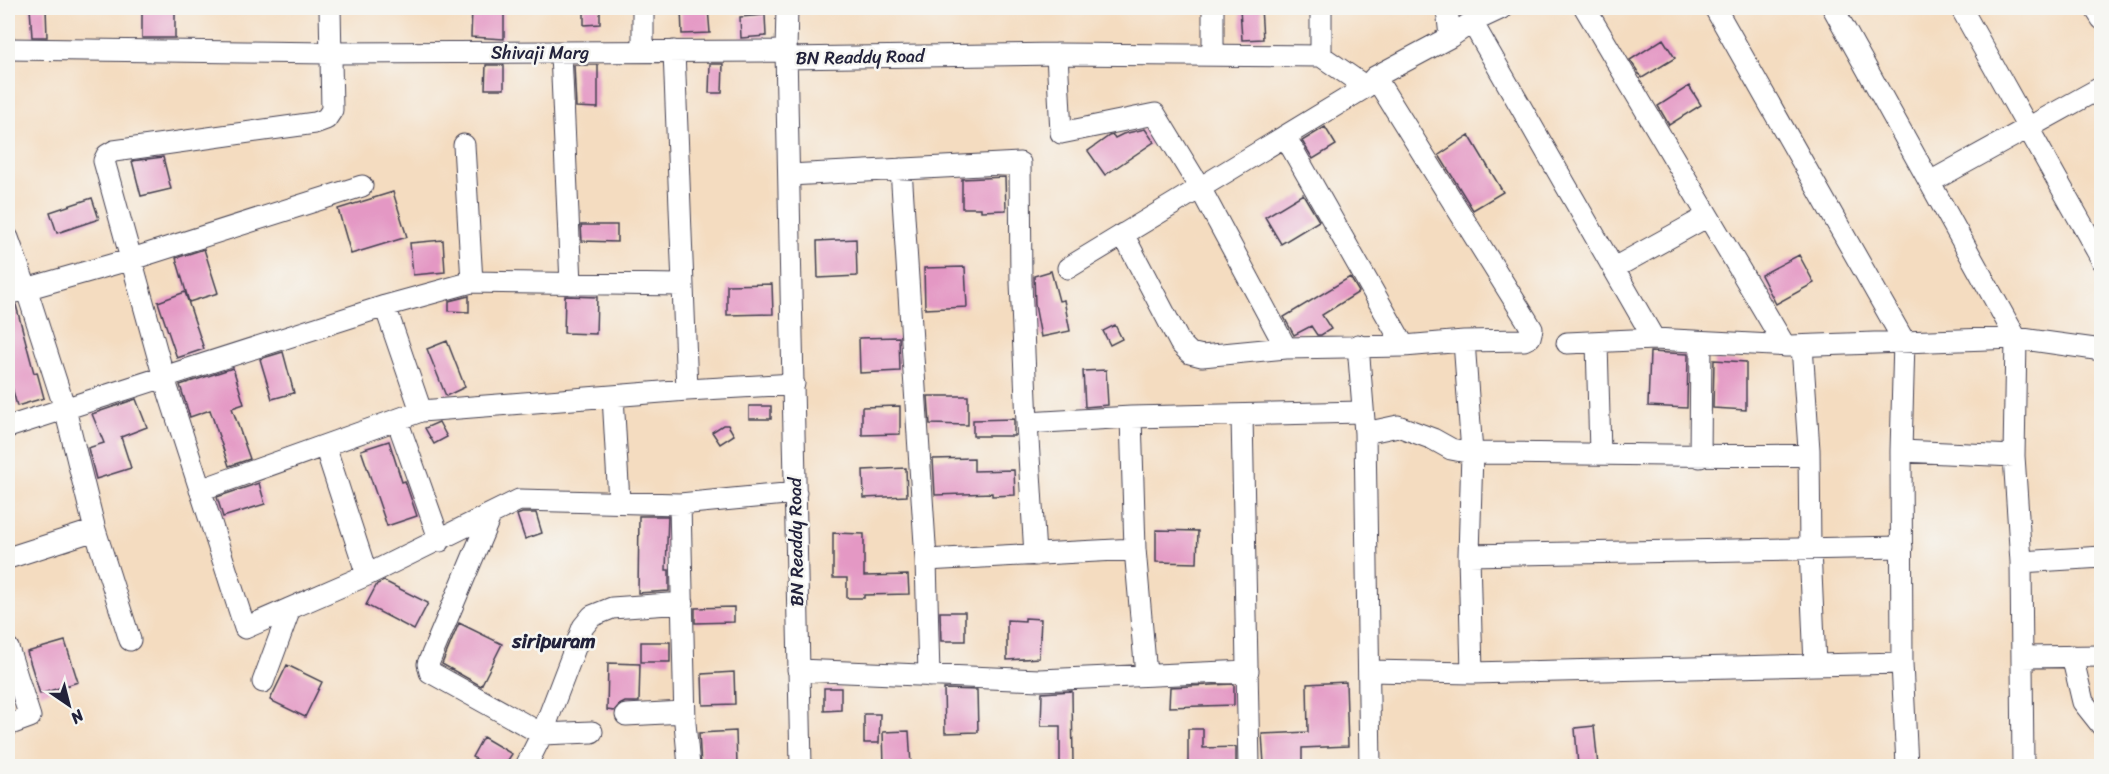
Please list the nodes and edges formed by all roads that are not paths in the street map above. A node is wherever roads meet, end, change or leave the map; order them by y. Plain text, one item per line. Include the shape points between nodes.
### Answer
1 (330, 8) edge
2 (645, 8) edge
3 (787, 8) edge
4 (1213, 8) edge
5 (1321, 8) edge
6 (1447, 8) edge
7 (1502, 8) edge
8 (1585, 8) edge
9 (1715, 8) edge
10 (1833, 8) edge
11 (1961, 8) edge
12 (2095, 8) edge
13 (2102, 18) edge
14 (1472, 22) junction
15 (1450, 37) junction
16 (8, 48) edge
17 (643, 51) junction
18 (674, 51) junction
19 (330, 52) junction
20 (561, 53) junction
21 (786, 54) junction
22 (1057, 54) junction
23 (1213, 54) junction
24 (1321, 56) junction
25 (1370, 82) junction
26 (2102, 87) edge
27 (2026, 128) junction
28 (1285, 136) junction
29 (464, 144) dead end
30 (901, 169) junction
31 (789, 175) junction
32 (1930, 182) junction
33 (362, 186) dead end
34 (1200, 188) junction
35 (1708, 216) junction
36 (1124, 234) junction
37 (8, 238) edge
38 (132, 259) junction
39 (2102, 260) edge
40 (1068, 268) dead end
41 (1614, 268) junction
42 (472, 282) junction
43 (571, 284) junction
44 (681, 285) junction
45 (17, 291) edge
46 (385, 306) junction
47 (2016, 338) junction
48 (1654, 339) junction
49 (1464, 341) junction
50 (1904, 341) junction
51 (1701, 342) junction
52 (1567, 343) dead end
53 (1597, 343) junction
54 (1358, 345) junction
55 (1404, 346) junction
56 (1794, 346) junction
57 (1286, 348) junction
58 (2102, 350) edge
59 (164, 378) junction
60 (794, 384) junction
61 (687, 390) junction
62 (613, 396) junction
63 (64, 409) junction
64 (421, 411) junction
65 (1242, 416) junction
66 (1131, 417) junction
67 (397, 420) junction
68 (1364, 422) junction
69 (1027, 423) junction
70 (8, 427) edge
71 (325, 446) junction
72 (1901, 451) junction
73 (1472, 453) junction
74 (1600, 453) junction
75 (1809, 455) junction
76 (1700, 456) junction
77 (2014, 456) junction
78 (200, 490) junction
79 (796, 493) junction
80 (619, 502) junction
81 (680, 504) junction
82 (492, 514) junction
83 (95, 530) junction
84 (440, 541) junction
85 (1902, 547) junction
86 (1135, 549) junction
87 (1810, 549) junction
88 (1035, 555) junction
89 (1469, 555) junction
90 (2102, 557) edge
91 (8, 558) edge
92 (926, 560) junction
93 (2021, 562) junction
94 (368, 575) junction
95 (683, 603) junction
96 (290, 609) junction
97 (130, 640) dead end
98 (8, 648) edge
99 (2072, 656) junction
100 (2102, 656) edge
101 (2022, 657) junction
102 (1902, 663) junction
103 (1815, 665) junction
104 (798, 670) junction
105 (1248, 670) junction
106 (1369, 671) junction
107 (1472, 673) junction
108 (929, 675) junction
109 (1146, 675) junction
110 (263, 682) dead end
111 (684, 712) junction
112 (626, 715) dead end
113 (8, 725) edge
114 (2102, 726) edge
115 (592, 732) dead end
116 (540, 738) junction
117 (526, 766) edge
118 (545, 766) edge
119 (689, 766) edge
120 (801, 766) edge
121 (1249, 766) edge
122 (1370, 766) edge
123 (1907, 766) edge
124 (2023, 766) edge

1 - 19 street
2 - 17 street
3 - 21 street
4 - 23 street
5 - 24 street
6 - 15 street
7 - 14 street
8 - 35 street
9 - 50 street
10 - 32 street
11 - 27 street
12 - 13 street
14 - 15 street
14 - 41 street
15 - 25 street
16 - 19 street, Shivaji Marg
17 - 18 street, Shivaji Marg
17 - 20 street, Shivaji Marg
18 - 21 street, Shivaji Marg
18 - 44 street
19 - 20 street, Shivaji Marg
19 - 38 street via 332,110 326,119 107,155 104,162
20 - 43 street
21 - 22 street, BN Readdy Road
21 - 31 street, BN Readdy Road
22 - 23 street, BN Readdy Road
22 - 34 street via 1061,133 1155,114
23 - 24 street, BN Readdy Road
24 - 25 street
25 - 28 street
25 - 49 street via 1532,329 1530,337 1524,339
26 - 27 street
27 - 32 street
27 - 39 street
28 - 34 street
28 - 55 street
29 - 42 street
30 - 31 street
30 - 69 street via 1020,163
30 - 92 street
31 - 60 street, BN Readdy Road
32 - 47 street
33 - 38 street
34 - 36 street
34 - 57 street
35 - 41 street
35 - 56 street
36 - 40 street
36 - 57 street via 1180,343 1190,353 1202,356
37 - 45 street
38 - 45 street
38 - 59 street
41 - 48 street
42 - 43 street
42 - 46 street
43 - 44 street
44 - 61 street
45 - 63 street
46 - 59 street
46 - 64 street
47 - 50 street
47 - 58 street
47 - 77 street
48 - 51 street
48 - 53 street
49 - 55 street
49 - 73 street
50 - 56 street
50 - 72 street
51 - 56 street
51 - 76 street
52 - 53 street
53 - 74 street
54 - 55 street
54 - 57 street
54 - 68 street
56 - 75 street
59 - 63 street
59 - 78 street
60 - 61 street
60 - 79 street, BN Readdy Road
61 - 62 street
62 - 64 street
62 - 80 street
63 - 70 street
63 - 83 street
64 - 67 street
65 - 66 street
65 - 68 street
65 - 105 street
66 - 69 street
66 - 86 street
67 - 71 street
67 - 84 street
68 - 73 street via 1398,426 1451,449
68 - 106 street
69 - 88 street
71 - 78 street
71 - 94 street
72 - 77 street
72 - 85 street
73 - 74 street
73 - 89 street
74 - 76 street
75 - 76 street
75 - 87 street
77 - 93 street
78 - 96 street via 244,628
79 - 81 street
79 - 104 street, BN Readdy Road
80 - 81 street
80 - 82 street via 519,500
81 - 95 street
82 - 84 street
82 - 116 street via 428,664 430,672
83 - 91 street
83 - 97 street
84 - 94 street
85 - 87 street
85 - 102 street
86 - 88 street
86 - 109 street
87 - 89 street
87 - 103 street
88 - 92 street
89 - 107 street
90 - 93 street
92 - 108 street
93 - 101 street
94 - 96 street
95 - 111 street
95 - 116 street via 612,608 592,616 583,627
96 - 110 street
98 - 113 street via 30,717
99 - 100 street
99 - 101 street
99 - 114 street via 2083,702
101 - 124 street
102 - 103 street
102 - 123 street
103 - 107 street
104 - 108 street
104 - 120 street, BN Readdy Road
105 - 109 street
105 - 121 street
106 - 107 street
106 - 122 street
108 - 109 street via 1040,680
111 - 112 street
111 - 119 street
115 - 116 street
116 - 117 street
116 - 118 street

